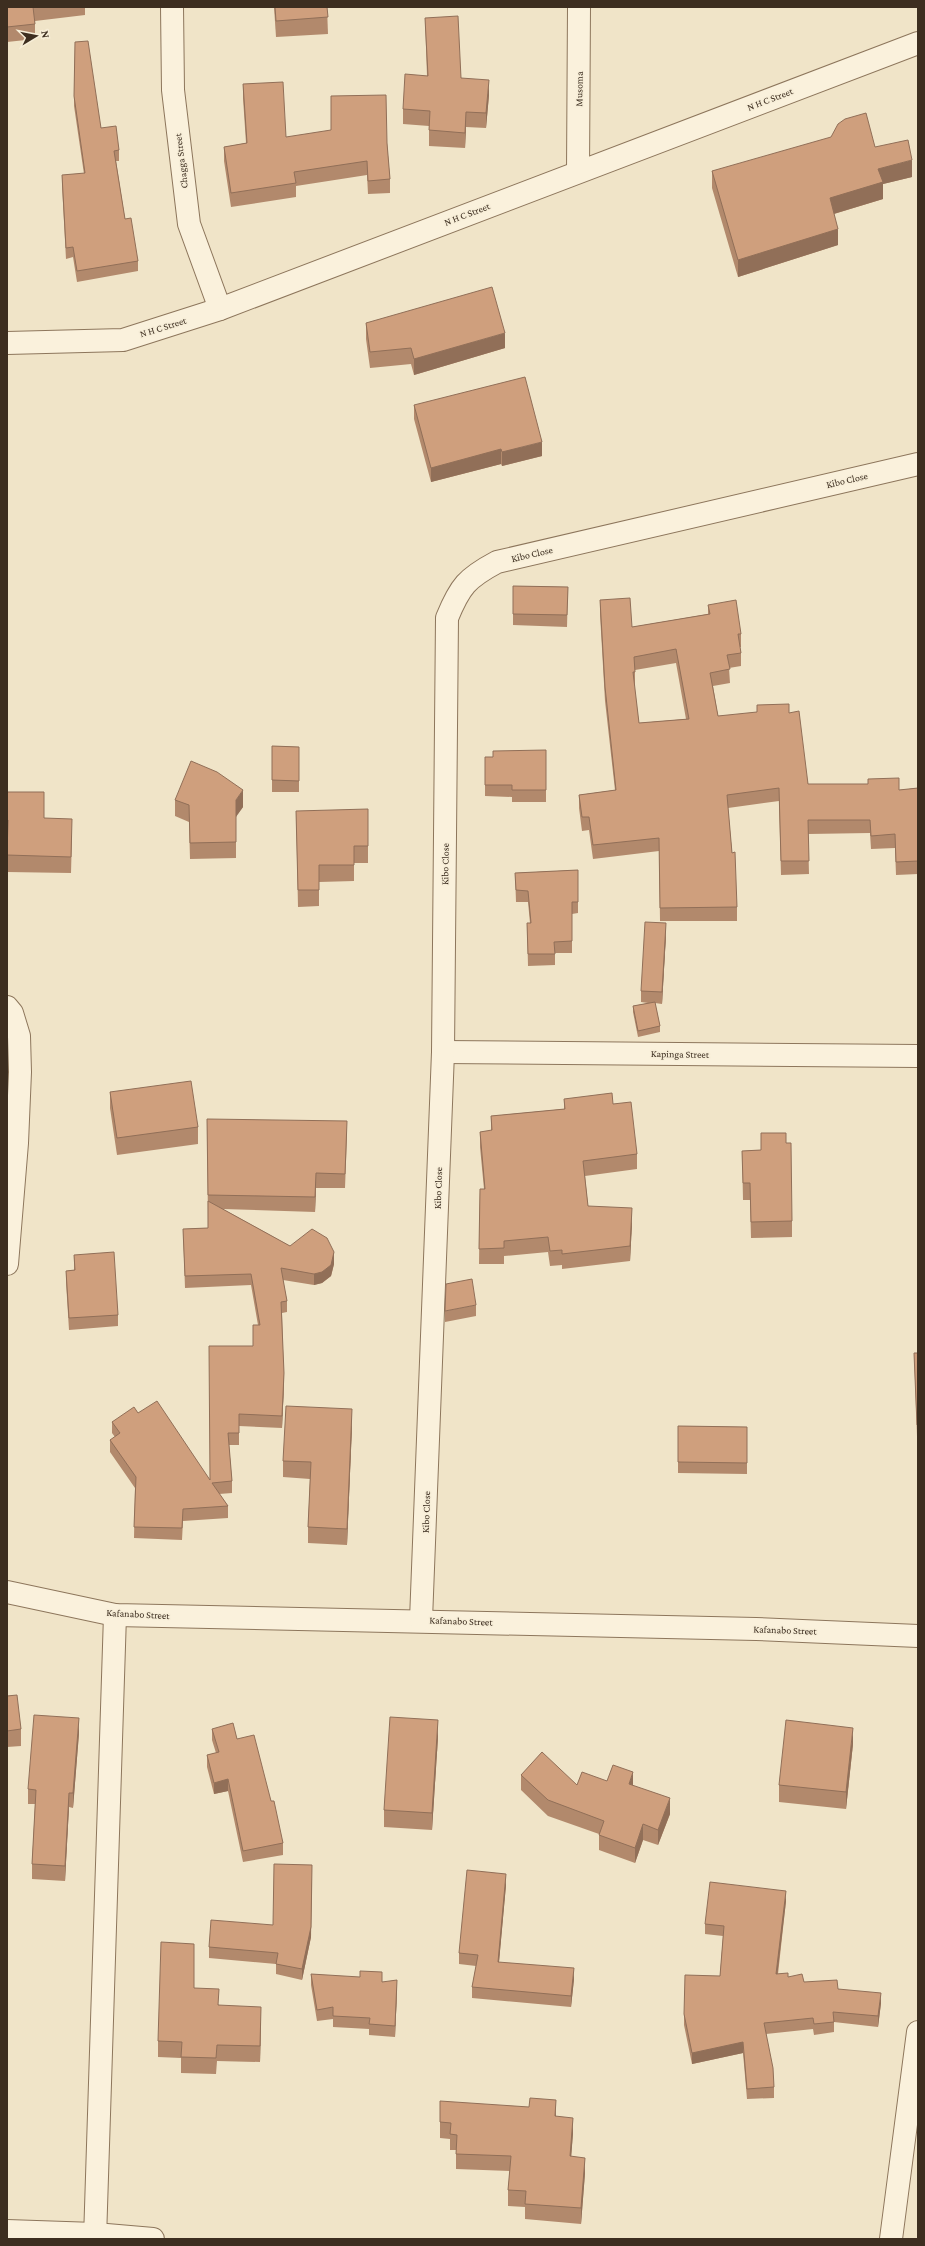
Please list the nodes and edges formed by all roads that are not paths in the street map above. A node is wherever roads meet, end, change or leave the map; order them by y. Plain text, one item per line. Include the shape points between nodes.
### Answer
1 (172, 7) edge
2 (579, 7) edge
3 (918, 43) edge
4 (578, 171) junction
5 (220, 309) junction
6 (7, 343) edge
7 (918, 464) edge
8 (7, 1007) edge
9 (443, 1052) junction
10 (918, 1056) edge
11 (7, 1264) edge
12 (7, 1592) edge
13 (115, 1615) junction
14 (421, 1620) junction
15 (918, 1636) edge
16 (918, 2032) edge
17 (7, 2231) edge
18 (95, 2236) edge
19 (153, 2239) edge
20 (891, 2239) edge

1 - 5 street, Chagga Street via 173,90 189,224
2 - 4 street, Musoma
3 - 4 street, N H C Street
4 - 5 street, N H C Street
5 - 6 street, N H C Street via 122,340
7 - 9 street, Kibo Close via 497,562 474,574 457,593 447,618
8 - 11 street via 12,1012 19,1036 20,1072
9 - 10 street, Kapinga Street
9 - 14 street, Kibo Close
12 - 13 street, Kafanabo Street
13 - 14 street, Kafanabo Street
13 - 18 street
14 - 15 street, Kafanabo Street
16 - 20 street
17 - 18 street
18 - 19 street

